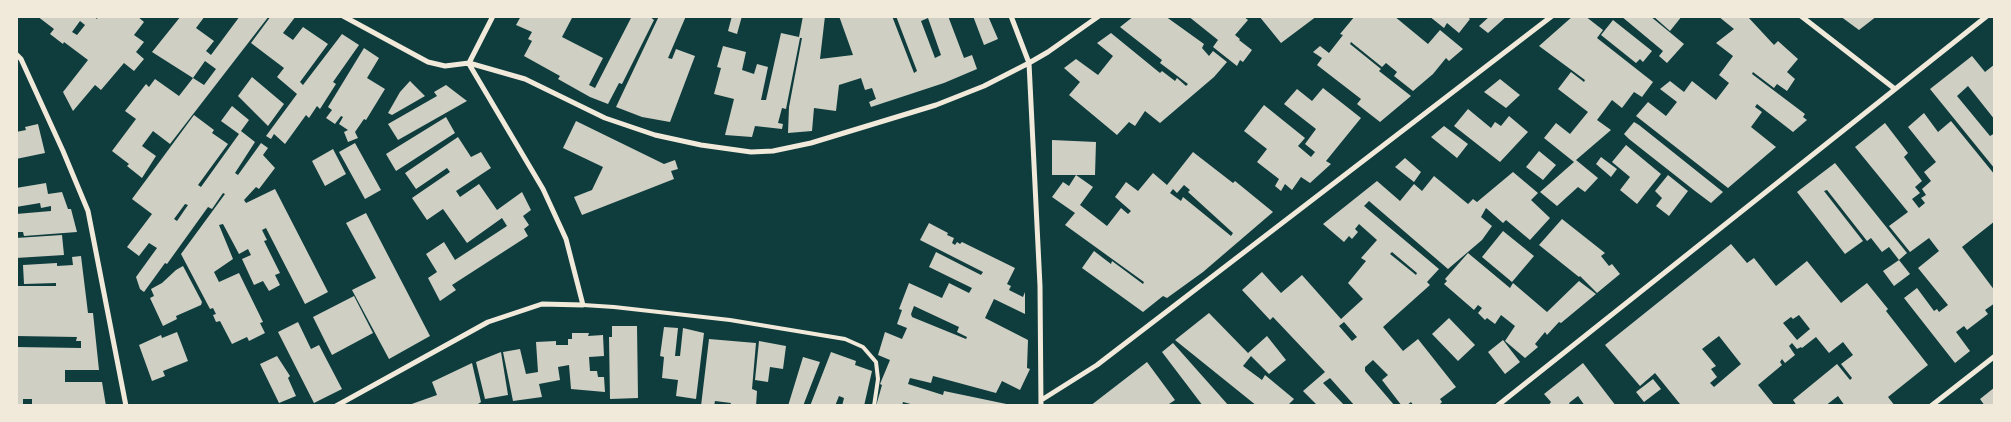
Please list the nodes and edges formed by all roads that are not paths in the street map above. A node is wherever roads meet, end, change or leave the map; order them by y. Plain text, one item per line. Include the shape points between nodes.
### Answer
1 (343, 16) edge
2 (493, 16) edge
3 (1011, 16) edge
4 (1099, 16) edge
5 (1552, 16) edge
6 (1801, 16) edge
7 (1987, 16) edge
8 (16, 54) edge
9 (469, 63) junction
10 (1029, 63) junction
11 (1895, 89) junction
12 (583, 305) junction
13 (1995, 356) edge
14 (1042, 399) junction
15 (126, 406) edge
16 (336, 406) edge
17 (874, 406) edge
18 (1042, 406) edge
19 (1497, 406) edge
20 (1931, 406) edge

1 - 9 street via 428,62 445,66
2 - 9 street
3 - 10 street
4 - 10 street
5 - 14 street via 1097,365
6 - 11 street
7 - 11 street
8 - 15 street via 88,211
9 - 10 street via 524,79 604,118 655,135 751,152 811,143 936,105
9 - 12 street via 542,189 566,239
10 - 14 street
11 - 19 street
12 - 16 street via 542,304 488,322
12 - 17 lane via 730,320 845,339 863,347 876,362 878,379
13 - 20 street
14 - 18 street

